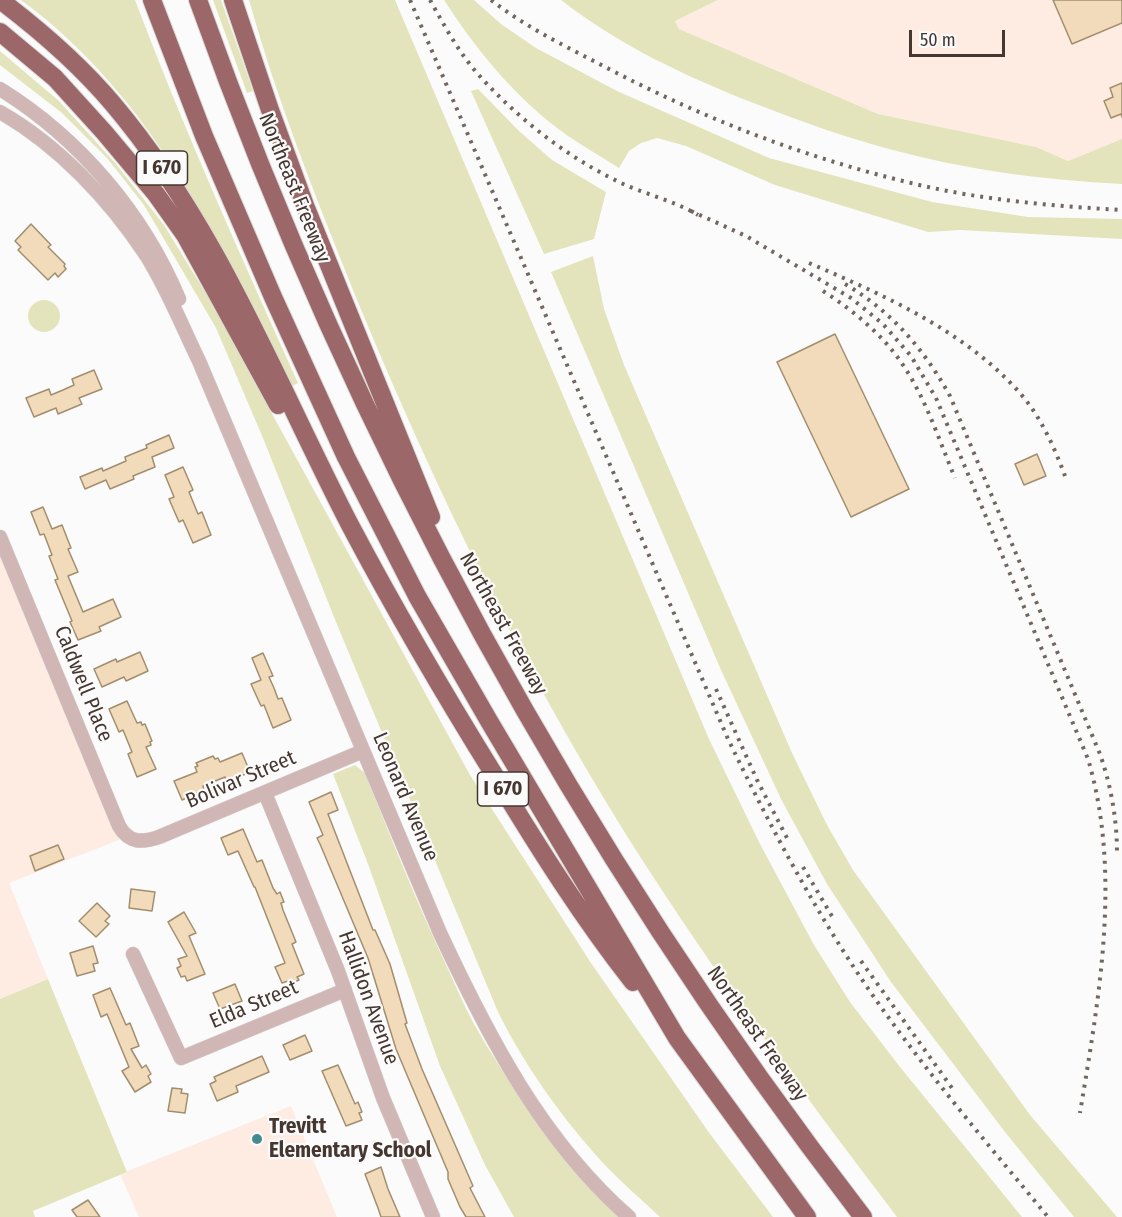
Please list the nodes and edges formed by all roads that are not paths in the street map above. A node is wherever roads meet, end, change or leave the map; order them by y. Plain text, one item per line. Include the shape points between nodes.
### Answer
1 (0, 0) edge
2 (152, 0) edge
3 (198, 0) edge
4 (232, 0) edge
5 (0, 32) edge
6 (0, 89) edge
7 (0, 112) edge
8 (199, 361) junction
9 (351, 526) junction
10 (0, 537) edge
11 (474, 621) junction
12 (363, 751) junction
13 (265, 793) junction
14 (134, 840) joint
15 (133, 954) dead end
16 (345, 990) junction
17 (677, 1038) junction
18 (433, 1217) edge
19 (628, 1217) edge
20 (807, 1217) edge
21 (863, 1217) edge

1 - 9 highway, I 670 via 72,60 113,103 156,158 199,223 235,290
2 - 17 highway via 204,136 346,457 417,596 483,712
3 - 11 highway, Northeast Freeway / I 670 via 253,149 342,356
4 - 11 highway via 306,208
5 - 9 highway via 55,78 156,194 185,236 302,451
6 - 8 street, Leonard Avenue via 58,131 96,169 131,213 172,282
7 - 8 street, Leonard Avenue via 48,145 82,176 115,215 146,255
8 - 12 street, Leonard Avenue
9 - 17 highway, I 670 via 452,707 533,838 599,938
10 - 14 street, Caldwell Place via 119,826 126,837
11 - 21 highway, Northeast Freeway / I 670 via 556,766 680,962
12 - 13 street, Bolivar Street
12 - 19 street, Leonard Avenue via 440,933 498,1051 571,1155
13 - 14 street, Bolivar Street via 159,837
13 - 16 street, Hallidon Avenue
15 - 16 street, Elda Street via 181,1058
16 - 18 street, Hallidon Avenue via 383,1098
17 - 20 highway, I 670

